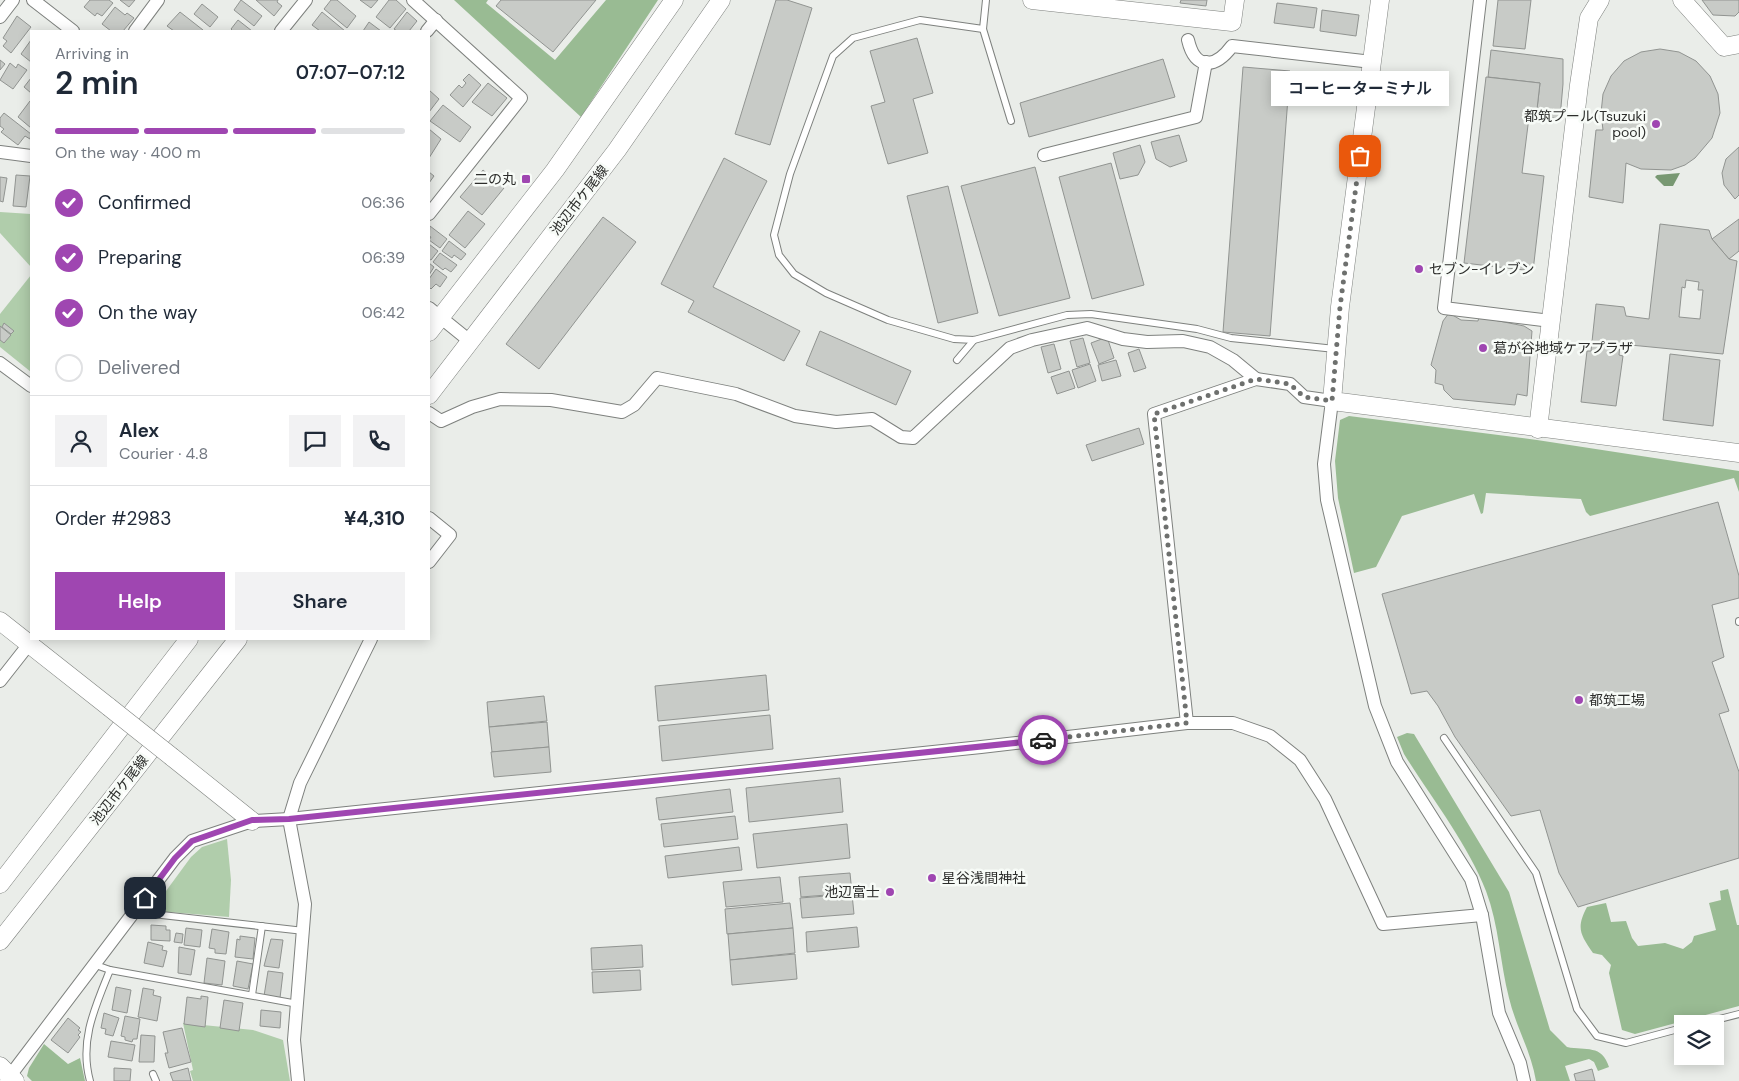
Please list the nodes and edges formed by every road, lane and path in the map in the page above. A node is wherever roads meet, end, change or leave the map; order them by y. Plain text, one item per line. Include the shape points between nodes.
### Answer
1 (13, 0) edge
2 (33, 0) edge
3 (158, 0) edge
4 (306, 0) edge
5 (412, 0) edge
6 (674, 0) edge
7 (721, 0) edge
8 (986, 0) edge
9 (1032, 0) edge
10 (1235, 0) edge
11 (1380, 0) edge
12 (1480, 0) edge
13 (1600, 0) edge
14 (1682, 0) edge
15 (1091, 3) edge
16 (0, 17) edge
17 (436, 20) junction
18 (983, 28) junction
19 (71, 30) edge
20 (136, 30) edge
21 (282, 30) edge
22 (428, 30) edge
23 (1188, 40) dead end
24 (1739, 44) edge
25 (1206, 62) junction
26 (1372, 62) junction
27 (1011, 121) dead end
28 (0, 152) edge
29 (1044, 155) dead end
30 (30, 156) edge
31 (430, 213) edge
32 (434, 313) edge
33 (1551, 321) junction
34 (430, 328) edge
35 (974, 340) junction
36 (471, 342) junction
37 (1336, 349) junction
38 (957, 360) dead end
39 (0, 363) edge
40 (1256, 379) junction
41 (30, 385) edge
42 (430, 394) edge
43 (1332, 401) junction
44 (430, 414) edge
45 (1538, 429) junction
46 (1739, 453) edge
47 (430, 519) edge
48 (430, 561) edge
49 (0, 621) edge
50 (188, 640) edge
51 (237, 640) edge
52 (370, 640) edge
53 (31, 641) edge
54 (0, 682) edge
55 (1187, 723) junction
56 (1444, 738) dead end
57 (289, 819) junction
58 (252, 820) junction
59 (0, 884) edge
60 (135, 912) junction
61 (1482, 915) junction
62 (262, 926) junction
63 (304, 931) junction
64 (0, 941) edge
65 (92, 964) junction
66 (110, 970) junction
67 (252, 996) junction
68 (298, 1004) junction
69 (1739, 1014) edge
70 (1724, 1018) edge
71 (1674, 1030) edge
72 (153, 1074) dead end
73 (8, 1076) edge
74 (90, 1081) edge
75 (156, 1081) edge
76 (298, 1081) edge
77 (1524, 1081) edge

1 - 16 street
2 - 19 street
3 - 20 street
4 - 21 street
5 - 17 street
6 - 32 street via 555,170
7 - 36 street, 池辺市ケ尾線 via 617,150
8 - 18 lane
9 - 15 street
10 - 15 street via 1232,22
11 - 26 street
12 - 33 street via 1444,308
13 - 33 street via 1589,18
14 - 24 street via 1724,47
17 - 22 street
17 - 31 street via 521,98
18 - 27 lane
18 - 35 lane via 920,20 853,38 833,56 790,174 774,235 779,255 794,274 826,293 888,320 954,338
23 - 25 street via 1191,54 1196,60
25 - 26 street via 1224,57 1232,46
25 - 29 street via 1196,117
26 - 37 street
28 - 30 street
32 - 34 street
32 - 36 street
33 - 45 street
35 - 37 lane via 1066,315 1091,314 1197,329 1231,338
35 - 38 lane
36 - 42 street, 池辺市ケ尾線
37 - 43 street
39 - 41 street
40 - 43 street via 1290,384 1304,397
40 - 44 street via 1210,347 1183,341 1123,339 1087,328 1010,348 913,438 901,437 872,418 836,422 795,416 736,394 657,378 634,404 622,412 551,400 500,399 441,420
40 - 55 street via 1154,414
43 - 45 street
43 - 61 street via 1324,464 1327,500 1375,706 1397,762 1471,879
45 - 46 street
47 - 48 street via 450,535
49 - 53 street
50 - 59 street
51 - 64 street, 池辺市ケ尾線
52 - 57 street via 300,783
53 - 54 street
53 - 58 street, bridge via 109,708
55 - 57 street
55 - 61 street via 1233,723 1270,736 1300,760 1325,799 1383,924
56 - 71 lane via 1536,873 1577,1009 1598,1036 1626,1042
57 - 58 street
57 - 63 street via 305,904
58 - 60 street via 192,841 175,858
60 - 62 lane
60 - 65 street
61 - 77 street via 1500,1013
62 - 63 lane
62 - 67 lane
63 - 68 street
65 - 66 lane
65 - 73 street
66 - 67 lane
66 - 74 lane via 90,1018 86,1041
67 - 68 lane
68 - 76 street via 294,1040
69 - 70 lane
72 - 75 lane

